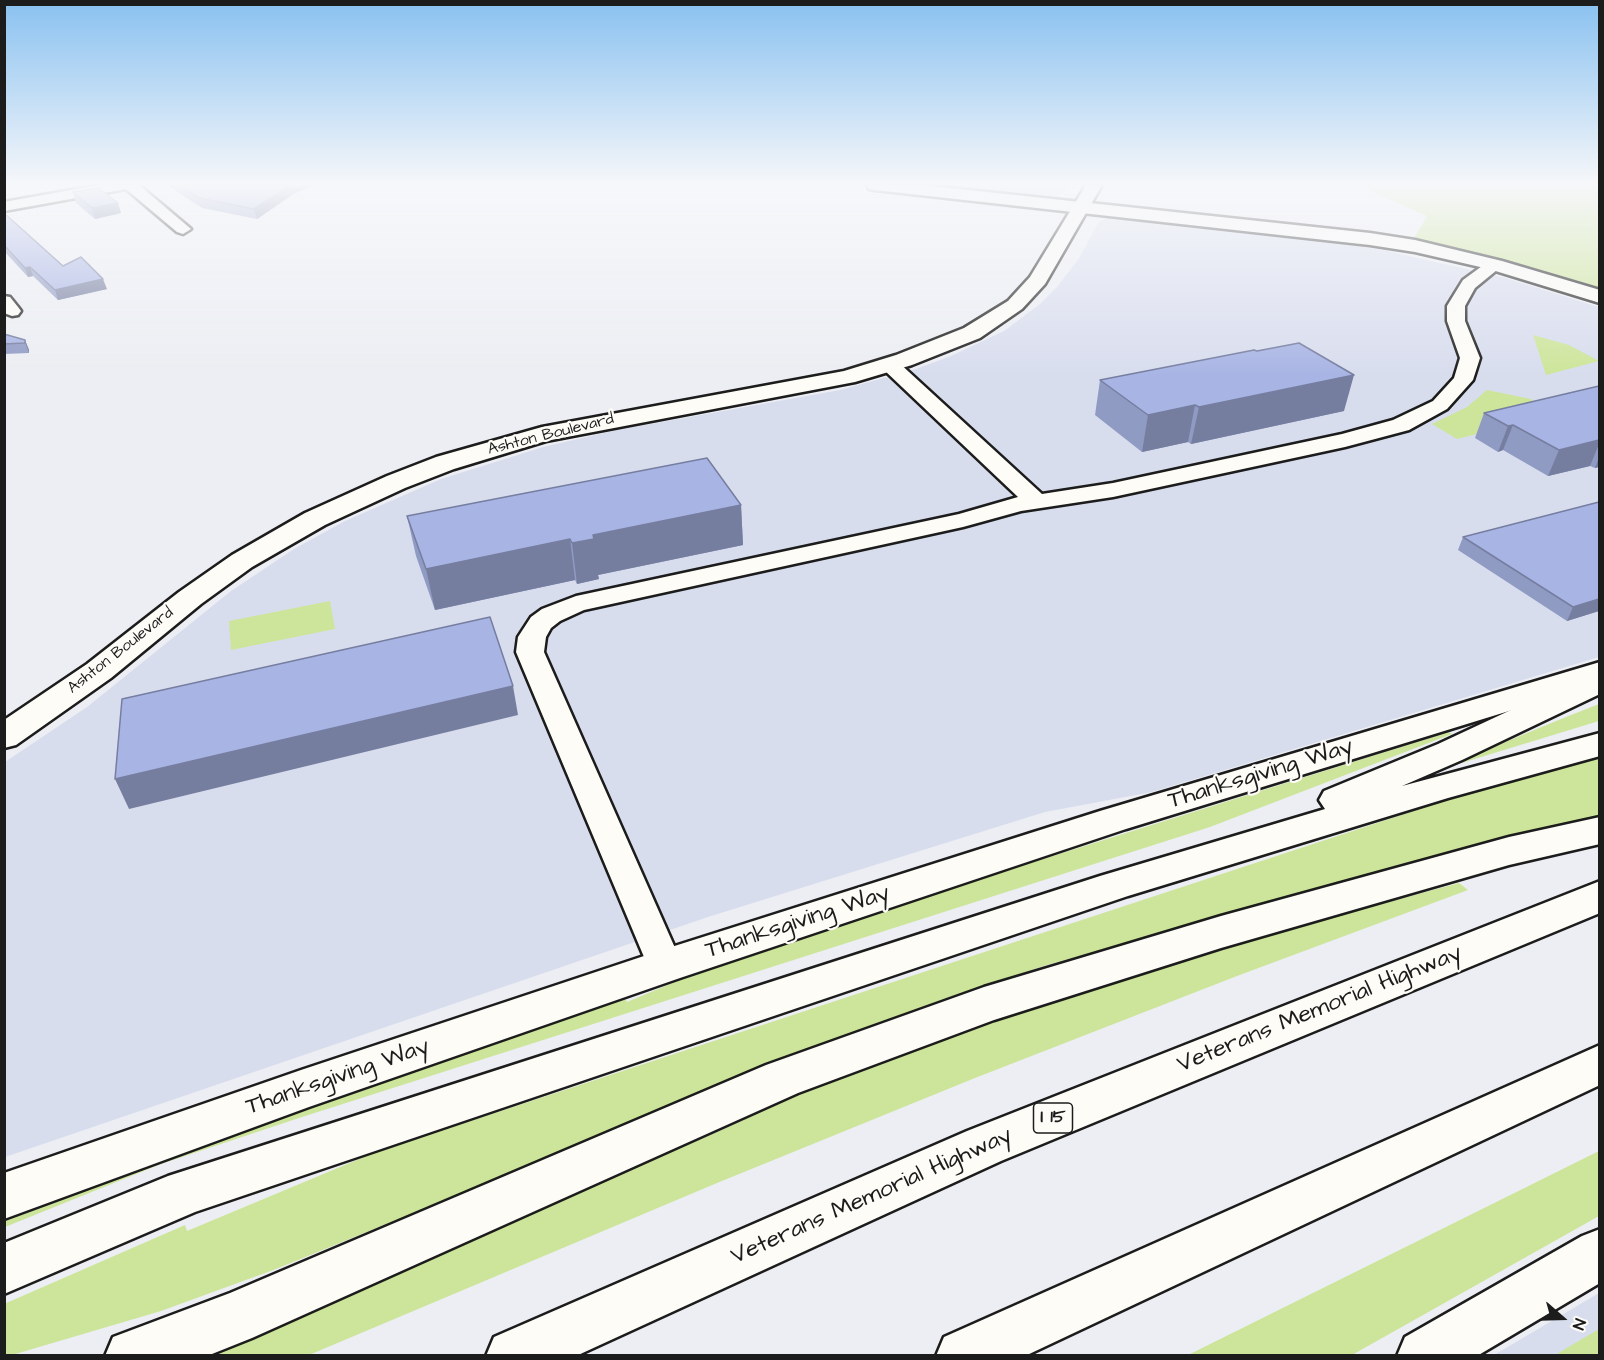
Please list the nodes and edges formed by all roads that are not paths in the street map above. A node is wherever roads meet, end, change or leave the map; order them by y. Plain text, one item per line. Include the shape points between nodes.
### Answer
1 (1057, 248) edge
2 (1425, 248) edge
3 (1495, 265) junction
4 (1599, 297) edge
5 (882, 368) junction
6 (1028, 502) junction
7 (1599, 672) edge
8 (1599, 681) edge
9 (4, 737) edge
10 (1599, 744) edge
11 (1599, 830) edge
12 (1114, 885) junction
13 (1599, 896) edge
14 (665, 966) junction
15 (1599, 1064) edge
16 (4, 1196) edge
17 (1599, 1254) edge
18 (4, 1269) edge
19 (132, 1356) edge
20 (513, 1356) edge
21 (963, 1356) edge
22 (1424, 1356) edge

1 - 5 main road, Ashton Boulevard via 1038,280 1015,305 972,333
2 - 3 main road
3 - 4 main road
3 - 6 street via 1469,284 1456,306 1458,328 1469,350 1466,374 1450,397 1426,414 1390,429 1345,440 1113,490
5 - 6 street
5 - 9 main road, Ashton Boulevard via 542,434 396,482 315,519 242,561 99,671
6 - 14 street via 963,520 576,604 551,615 535,630 530,652
7 - 14 main road, Thanksgiving Way via 1113,820
8 - 12 main road via 1349,795
10 - 12 main road
11 - 19 main road via 1474,860 984,1005 782,1079 233,1319
12 - 18 main road via 186,1192
13 - 20 main road, Veterans Memorial Highway / I 15 via 984,1146
14 - 16 main road, Thanksgiving Way
15 - 21 main road
17 - 22 main road

